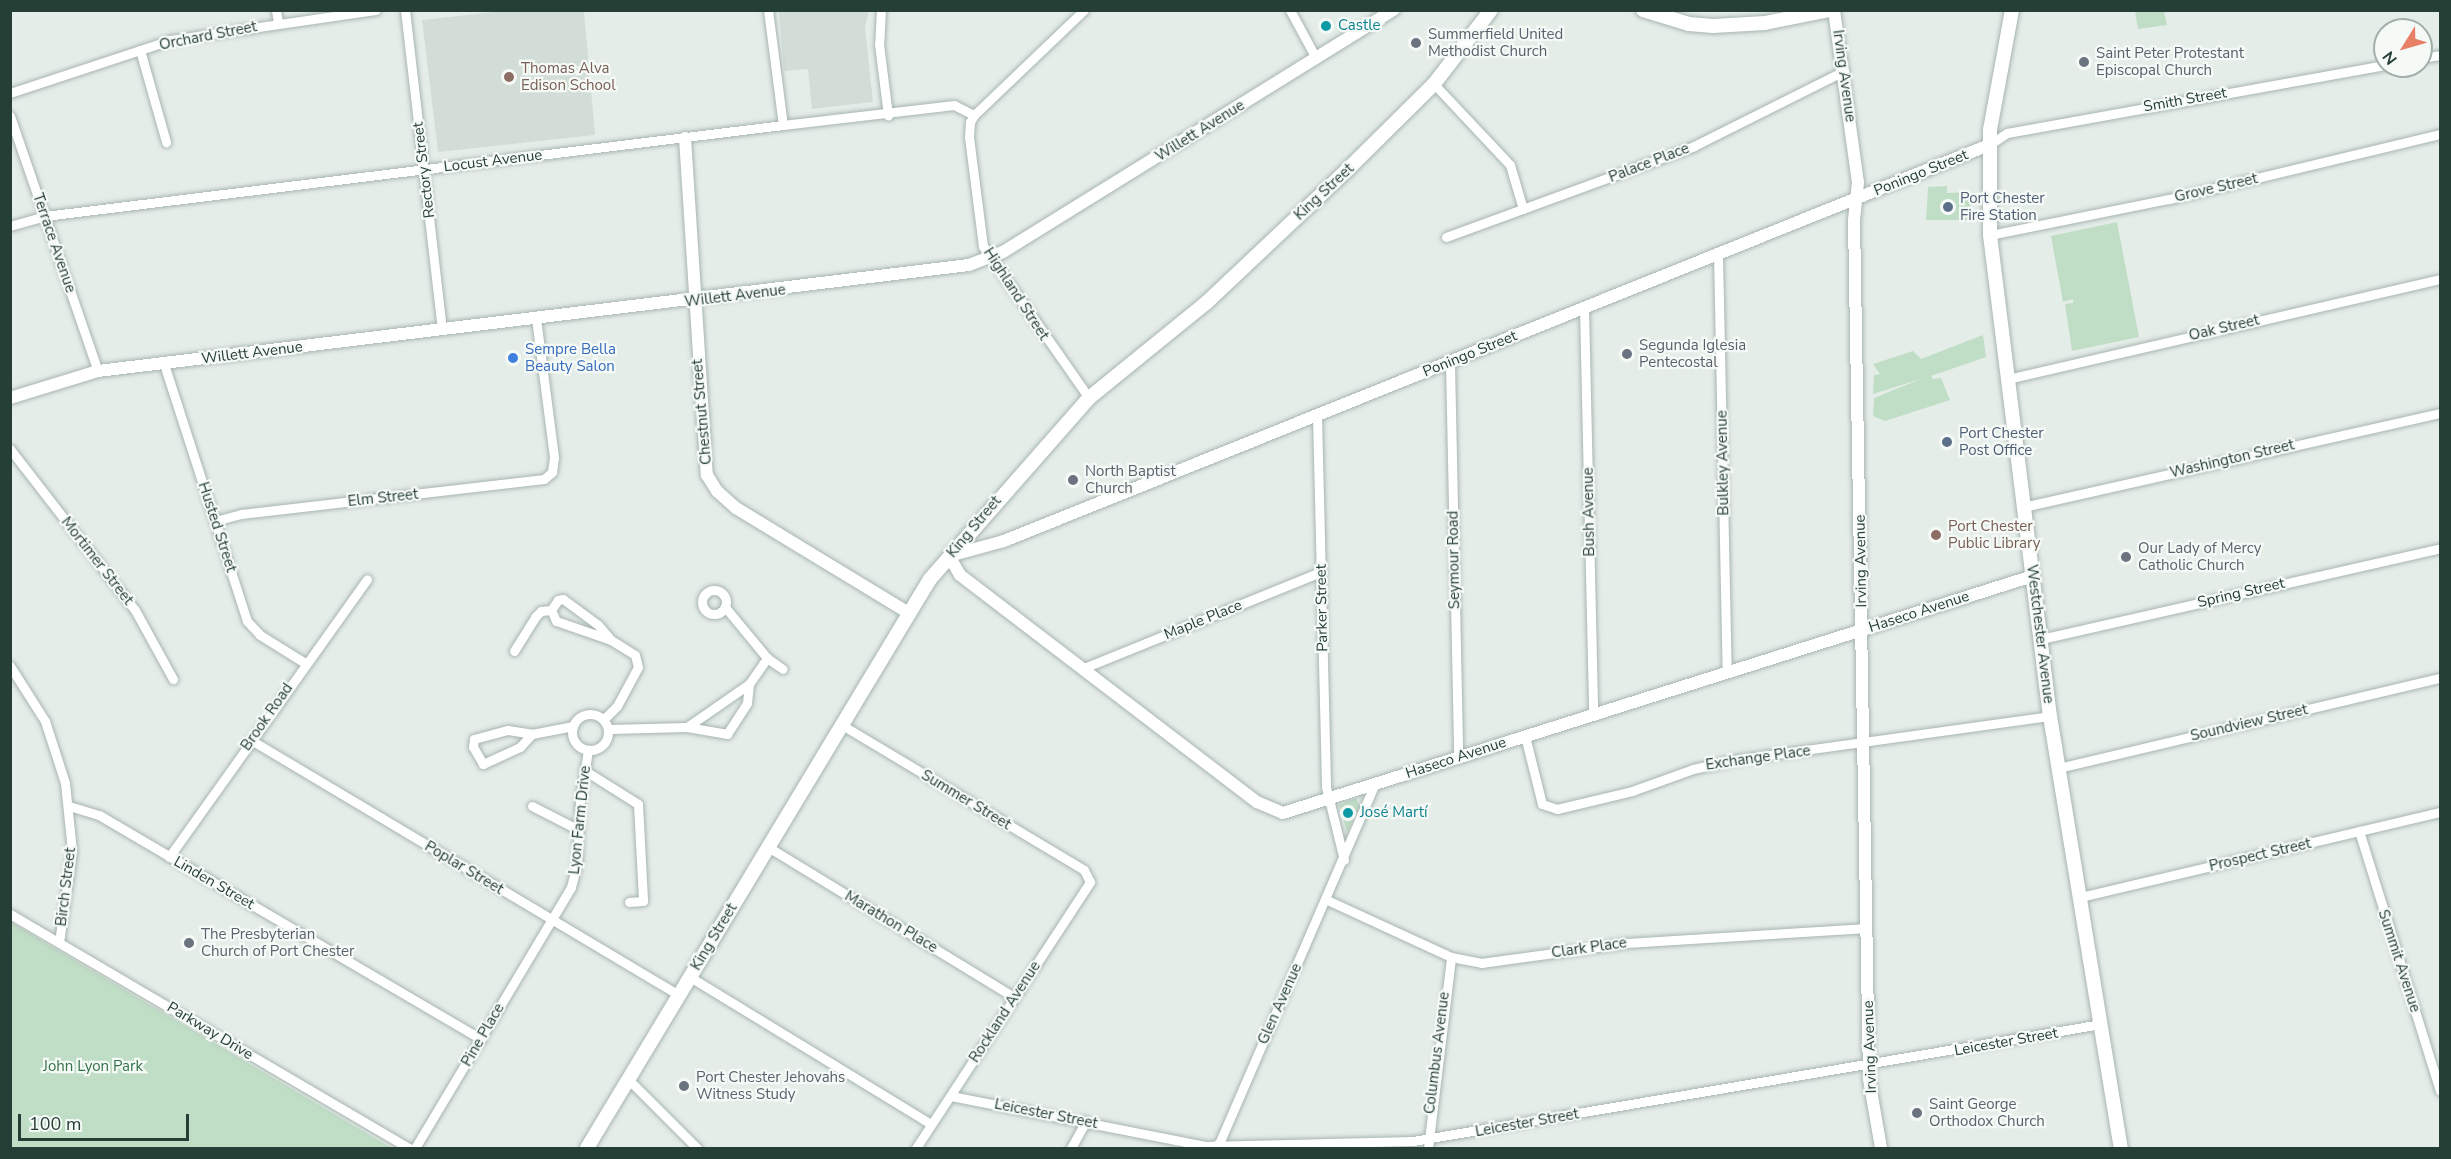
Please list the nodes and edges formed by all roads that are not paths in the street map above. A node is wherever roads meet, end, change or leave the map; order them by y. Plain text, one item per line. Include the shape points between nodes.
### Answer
1 (276, 10) edge
2 (376, 10) edge
3 (405, 10) edge
4 (768, 10) edge
5 (881, 10) edge
6 (1084, 10) edge
7 (1290, 10) edge
8 (1394, 10) edge
9 (1491, 10) edge
10 (1643, 10) edge
11 (1829, 10) edge
12 (1834, 10) edge
13 (2012, 10) edge
14 (278, 23) junction
15 (140, 50) junction
16 (1316, 58) junction
17 (2373, 66) edge
18 (1844, 71) junction
19 (1434, 84) junction
20 (10, 93) edge
21 (888, 115) junction
22 (974, 115) junction
23 (10, 116) edge
24 (783, 124) junction
25 (2440, 134) edge
26 (685, 138) junction
27 (166, 142) dead end
28 (1989, 145) junction
29 (425, 169) junction
30 (1856, 199) junction
31 (1523, 209) junction
32 (45, 216) junction
33 (10, 225) edge
34 (1990, 235) junction
35 (1446, 237) dead end
36 (1718, 255) junction
37 (990, 258) junction
38 (2440, 279) edge
39 (694, 300) junction
40 (1584, 308) junction
41 (536, 320) junction
42 (442, 330) junction
43 (1450, 363) junction
44 (164, 364) junction
45 (98, 371) junction
46 (2007, 379) junction
47 (10, 398) edge
48 (1089, 398) junction
49 (2440, 412) edge
50 (1317, 416) junction
51 (10, 449) edge
52 (2023, 507) junction
53 (215, 521) junction
54 (2440, 548) edge
55 (949, 556) junction
56 (1321, 572) junction
57 (2033, 576) junction
58 (367, 579) dead end
59 (725, 607) dead end
60 (551, 610) junction
61 (909, 613) junction
62 (1863, 630) junction
63 (2041, 639) junction
64 (611, 640) junction
65 (514, 651) dead end
66 (767, 658) junction
67 (304, 663) junction
68 (10, 666) edge
69 (1084, 668) junction
70 (783, 669) dead end
71 (1727, 672) junction
72 (2440, 678) edge
73 (173, 679) dead end
74 (749, 684) junction
75 (1593, 715) junction
76 (2050, 716) junction
77 (604, 719) junction
78 (842, 725) junction
79 (573, 726) junction
80 (687, 727) junction
81 (609, 729) junction
82 (532, 734) junction
83 (1525, 736) junction
84 (251, 740) junction
85 (1865, 742) junction
86 (588, 750) junction
87 (1458, 757) junction
88 (2058, 768) junction
89 (584, 770) junction
90 (1375, 784) junction
91 (1328, 799) junction
92 (69, 806) junction
93 (532, 806) dead end
94 (2440, 812) edge
95 (578, 829) junction
96 (2359, 831) junction
97 (768, 847) junction
98 (169, 857) junction
99 (1344, 860) junction
100 (1089, 875) joint
101 (2080, 897) junction
102 (1325, 899) junction
103 (629, 902) dead end
104 (10, 914) edge
105 (550, 920) junction
106 (1867, 928) junction
107 (59, 942) junction
108 (1451, 957) junction
109 (690, 977) junction
110 (678, 995) junction
111 (1014, 997) junction
112 (2101, 1024) junction
113 (481, 1039) junction
114 (1869, 1066) junction
115 (628, 1079) junction
116 (2440, 1091) edge
117 (951, 1096) junction
118 (1086, 1121) junction
119 (932, 1124) junction
120 (1427, 1144) edge
121 (1217, 1147) edge
122 (409, 1149) edge
123 (416, 1149) edge
124 (586, 1149) edge
125 (697, 1149) edge
126 (916, 1149) edge
127 (1071, 1149) edge
128 (1881, 1149) edge
129 (2121, 1149) edge

1 - 14 street
2 - 14 street, Orchard Street
3 - 29 street, Rectory Street
4 - 24 street
5 - 21 street via 879,44
6 - 22 street
7 - 16 street
8 - 16 street, Willett Avenue
9 - 19 main road, King Street
10 - 11 main road via 1689,24 1713,26 1765,22
12 - 18 street, Irving Avenue
13 - 28 main road, Westchester Avenue
14 - 15 street, Orchard Street via 170,40
15 - 20 street, Orchard Street
15 - 27 street
16 - 37 street, Willett Avenue
17 - 28 street, Smith Street via 2007,133
18 - 30 street, Irving Avenue via 1858,182
18 - 31 street, Palace Place via 1694,146
19 - 31 street via 1510,165
19 - 48 main road, King Street via 1206,303
21 - 22 street, Locust Avenue via 954,105
21 - 24 street, Locust Avenue
22 - 37 street, Highland Street via 969,137 983,246
23 - 32 street, Terrace Avenue
24 - 26 street, Locust Avenue
25 - 34 street, Grove Street via 2169,199
26 - 29 street, Locust Avenue
26 - 39 street, Chestnut Street
28 - 30 street, Poningo Street
28 - 34 main road, Westchester Avenue
29 - 32 street, Locust Avenue
29 - 42 street, Rectory Street
30 - 36 street, Poningo Street
30 - 62 street, Irving Avenue
31 - 35 street, Palace Place
32 - 33 street, Locust Avenue
32 - 45 street, Terrace Avenue
34 - 46 main road, Westchester Avenue
36 - 40 street, Poningo Street
36 - 71 street, Bulkley Avenue
37 - 39 street, Willett Avenue via 950,270
37 - 48 street, Highland Street
38 - 46 street, Oak Street
39 - 41 street, Willett Avenue
39 - 61 street, Chestnut Street via 703,453 707,475 717,491 736,508
40 - 43 street, Poningo Street
40 - 75 street, Bush Avenue
41 - 42 street, Willett Avenue
41 - 53 street, Elm Street via 554,457 550,475 537,481 241,514
42 - 44 street, Willett Avenue
43 - 50 street, Poningo Street
43 - 87 street, Seymour Road
44 - 45 street, Willett Avenue
44 - 53 street, Husted Street
45 - 47 street, Willett Avenue
46 - 52 main road, Westchester Avenue
48 - 55 main road, King Street
49 - 52 street, Washington Street
50 - 55 street, Poningo Street via 1004,541
50 - 56 street, Parker Street
51 - 73 street, Mortimer Street via 135,610
52 - 57 main road, Westchester Avenue
53 - 67 street, Husted Street via 247,621 260,635
54 - 63 street, Spring Street
55 - 61 main road, King Street
55 - 69 street, Haseco Avenue via 960,575
56 - 69 street, Maple Place
56 - 91 street, Parker Street
57 - 62 street, Haseco Avenue
57 - 63 main road, Westchester Avenue
58 - 67 street, Brook Road
59 - 66 street
60 - 64 street via 556,621
60 - 64 street via 558,600 569,602
60 - 65 street via 541,611 535,617
61 - 78 main road, King Street
62 - 71 street, Haseco Avenue
62 - 85 street, Irving Avenue
63 - 76 main road, Westchester Avenue
64 - 77 street via 634,655 638,667 617,706
66 - 70 street
66 - 74 street
67 - 84 street, Brook Road
68 - 92 street, Birch Street via 45,721 66,783
69 - 91 street, Haseco Avenue via 1272,811 1283,813
71 - 75 street, Haseco Avenue
72 - 88 street, Soundview Street
74 - 80 street
74 - 80 street via 747,703 727,735
75 - 83 street, Haseco Avenue
76 - 85 street, Exchange Place
76 - 88 main road, Westchester Avenue
77 - 79 street via 585,714
77 - 81 street
78 - 97 main road, King Street
78 - 100 street, Summer Street
79 - 82 street
79 - 86 street, Lyon Farm Drive via 576,744
80 - 81 street
81 - 86 street, Lyon Farm Drive via 602,747
82 - 82 street via 508,730 480,736 474,739 472,747 483,764 520,747
83 - 85 street, Exchange Place via 1542,804 1548,809 1632,791 1693,769
83 - 87 street, Haseco Avenue
84 - 98 street, Brook Road
84 - 105 street, Poplar Street
85 - 106 street, Irving Avenue
86 - 89 street, Lyon Farm Drive
87 - 90 street, Haseco Avenue
88 - 101 main road, Westchester Avenue
89 - 95 street, Lyon Farm Drive
89 - 103 street via 638,804 643,901
90 - 91 street, Haseco Avenue
90 - 99 street, Glen Avenue
91 - 99 street
92 - 98 street, Linden Street via 99,815
92 - 107 street, Birch Street via 72,851
93 - 95 street
94 - 96 street, Prospect Street
95 - 105 street, Lyon Farm Drive via 576,875
96 - 101 street, Prospect Street
96 - 116 street, Summit Avenue
97 - 109 main road, King Street
97 - 111 street, Marathon Place
98 - 113 street, Linden Street
99 - 102 street, Glen Avenue
100 - 111 street, Rockland Avenue via 1087,889
101 - 112 main road, Westchester Avenue
102 - 108 street, Clark Place
102 - 121 street, Glen Avenue
104 - 107 street, Parkway Drive
105 - 110 street, Poplar Street
105 - 113 street, Pine Place
106 - 108 street, Clark Place via 1627,943 1481,963
106 - 114 street, Irving Avenue
107 - 122 street, Parkway Drive
108 - 120 street, Columbus Avenue
109 - 110 main road, King Street
109 - 119 street
110 - 115 main road, King Street
111 - 117 street, Rockland Avenue
112 - 114 street, Leicester Street
112 - 129 main road, Westchester Avenue
113 - 123 street, Pine Place
114 - 120 street, Leicester Street
114 - 128 street, Irving Avenue
115 - 124 main road, King Street
115 - 125 street
117 - 118 street, Leicester Street
117 - 119 street, Rockland Avenue
118 - 121 street, Leicester Street
118 - 127 street
119 - 126 street, Rockland Avenue
120 - 121 street, Leicester Street

